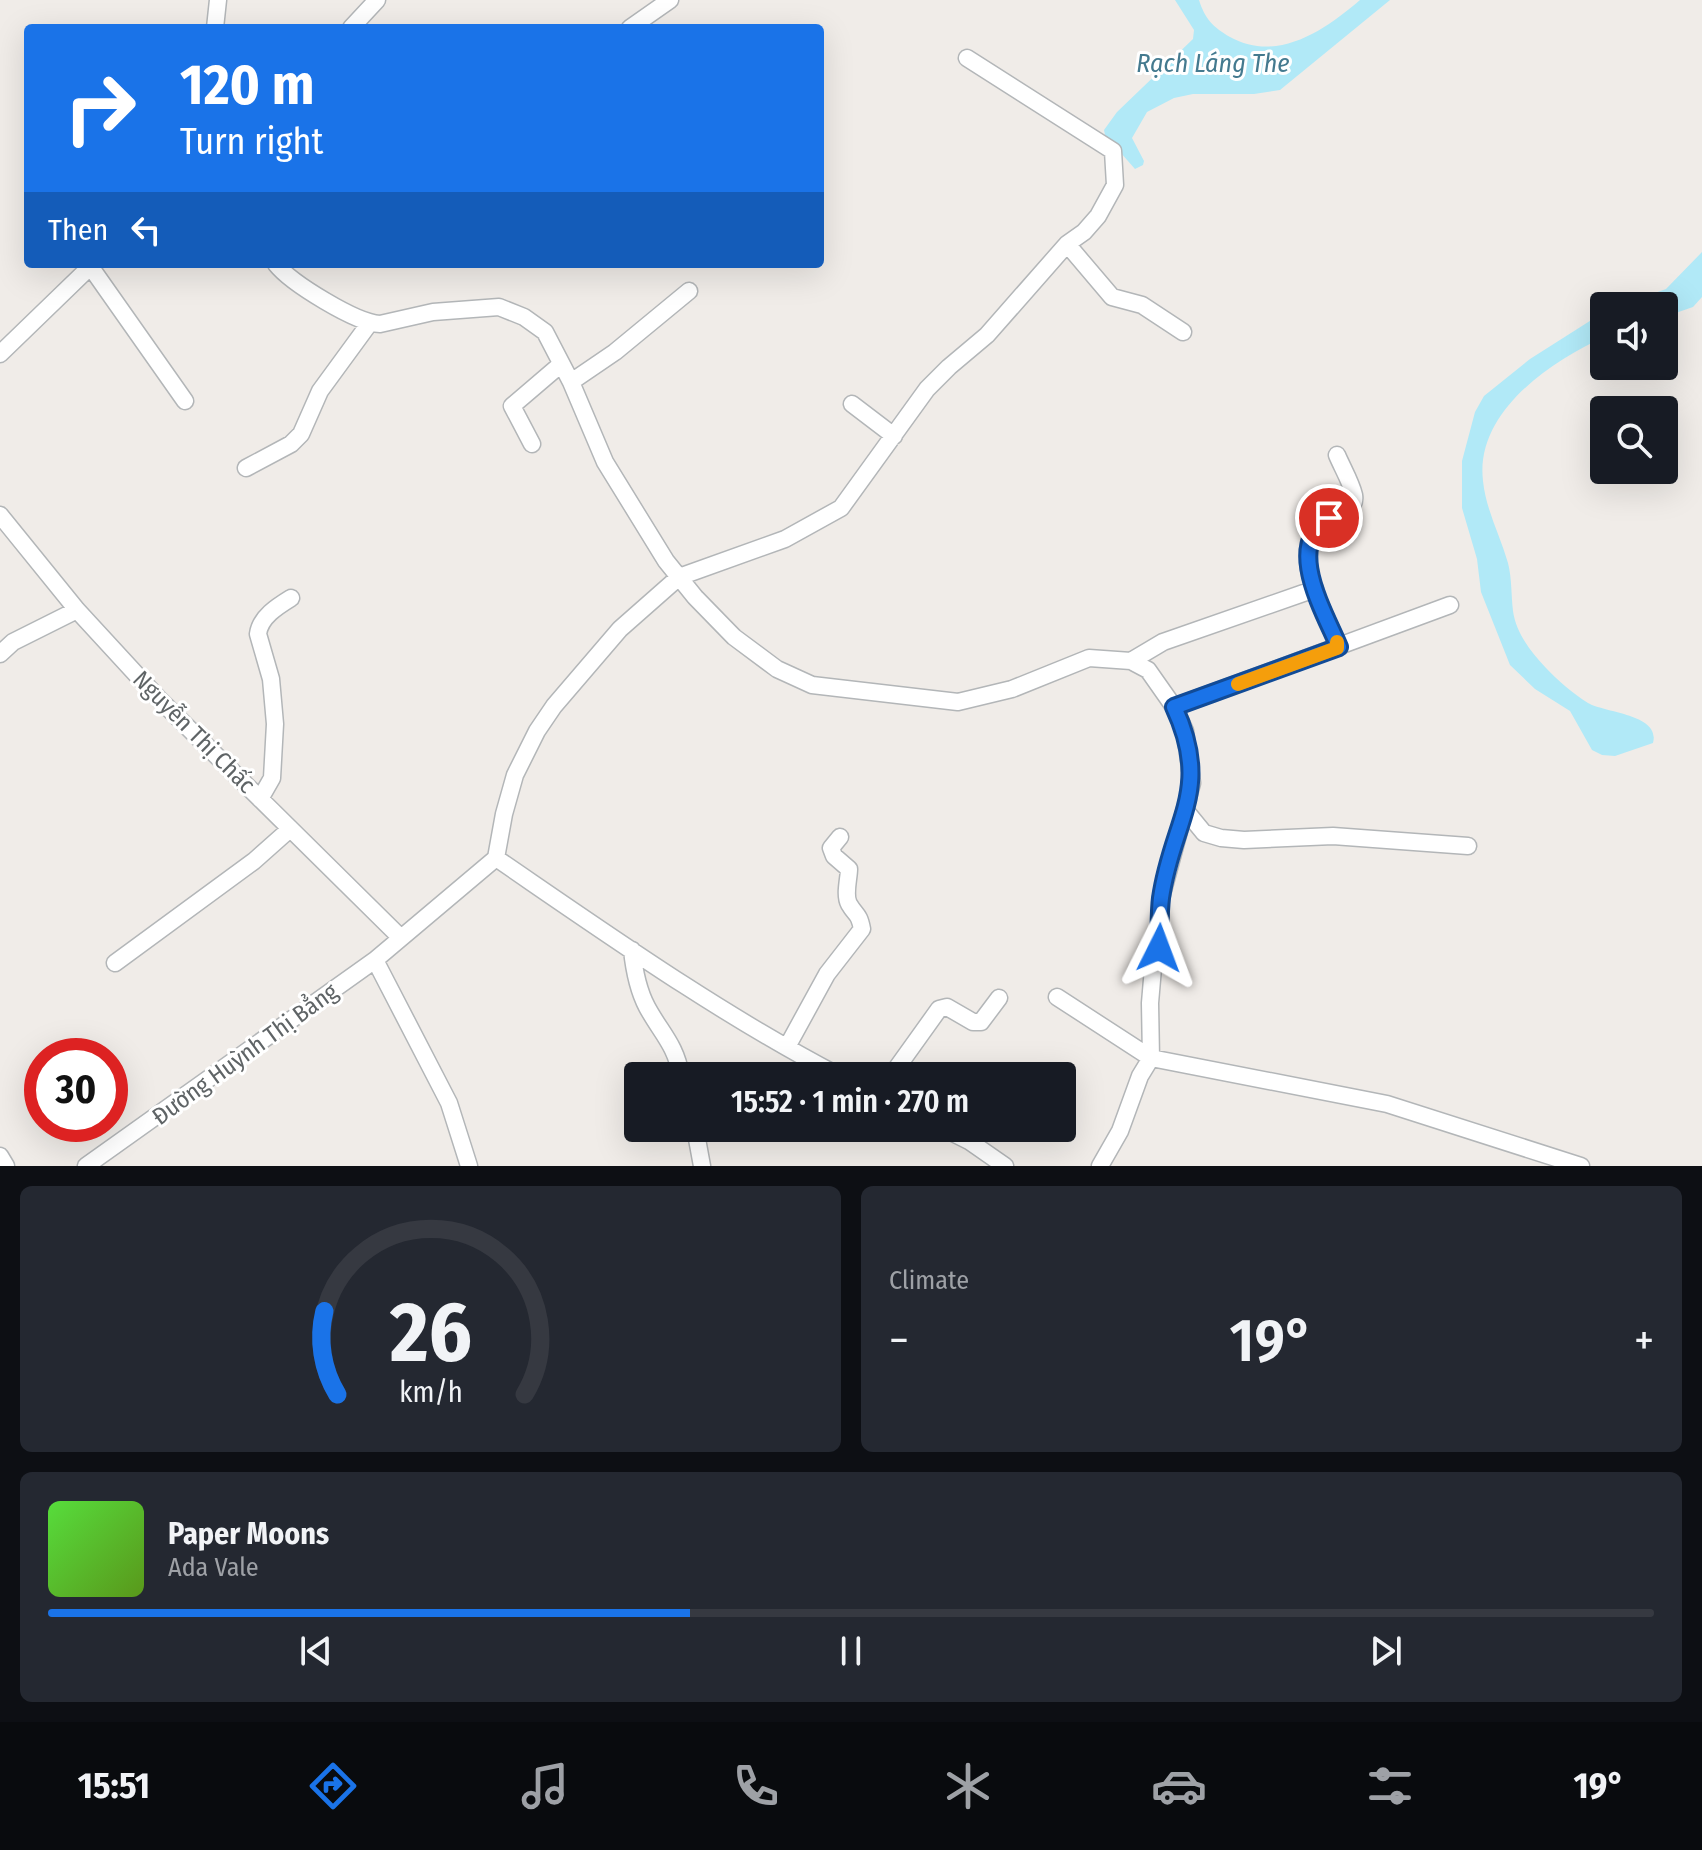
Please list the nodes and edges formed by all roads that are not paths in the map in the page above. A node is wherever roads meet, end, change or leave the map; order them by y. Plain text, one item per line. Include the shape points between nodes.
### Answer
1 (218, 0) edge
2 (377, 0) edge
3 (670, 0) edge
4 (215, 24) edge
5 (355, 24) edge
6 (636, 24) edge
7 (967, 58) dead end
8 (1067, 244) junction
9 (89, 268) edge
10 (94, 268) edge
11 (285, 268) edge
12 (689, 291) dead end
13 (369, 324) junction
14 (1183, 332) dead end
15 (0, 354) edge
16 (560, 365) junction
17 (571, 382) junction
18 (185, 401) dead end
19 (852, 404) dead end
20 (894, 436) junction
21 (532, 444) dead end
22 (1337, 455) dead end
23 (246, 468) dead end
24 (0, 515) edge
25 (679, 577) junction
26 (1315, 589) junction
27 (291, 598) dead end
28 (1450, 605) dead end
29 (77, 610) junction
30 (1339, 647) junction
31 (0, 654) edge
32 (1131, 661) junction
33 (1174, 707) junction
34 (260, 799) junction
35 (1186, 811) junction
36 (290, 829) junction
37 (840, 837) dead end
38 (1468, 846) dead end
39 (496, 858) junction
40 (400, 937) junction
41 (632, 950) junction
42 (375, 960) junction
43 (115, 963) dead end
44 (1057, 997) dead end
45 (999, 998) dead end
46 (787, 1047) junction
47 (1151, 1058) junction
48 (679, 1062) edge
49 (814, 1062) edge
50 (901, 1062) edge
51 (698, 1142) edge
52 (970, 1142) edge
53 (0, 1156) edge
54 (6, 1166) edge
55 (86, 1166) edge
56 (469, 1166) edge
57 (702, 1166) edge
58 (1005, 1166) edge
59 (1100, 1166) edge
60 (1581, 1166) edge

1 - 4 street
2 - 5 street
3 - 6 street
7 - 8 street via 1113,151 1115,185 1107,203
8 - 14 street via 1112,297 1142,305
8 - 20 street via 987,335 927,389
9 - 15 street
10 - 18 street
11 - 13 street
12 - 17 street
13 - 16 street via 499,307 545,332
13 - 23 street via 320,391 301,434
16 - 17 street
16 - 21 street via 512,406
17 - 25 street via 605,462
19 - 20 street
20 - 25 street via 841,508 785,539
22 - 26 street via 1354,502 1317,525 1311,536 1309,567
24 - 29 street, Nguyễn Thị Chấc
25 - 32 street via 734,637 777,669 812,685 958,702 1012,689 1089,658
25 - 39 street via 620,629 537,731 515,775
26 - 30 street
26 - 32 street via 1163,642
27 - 34 street via 259,627 275,724 272,778
28 - 30 street
29 - 31 street
29 - 34 street, Nguyễn Thị Chấc
30 - 33 street
32 - 33 street via 1148,670
33 - 35 street via 1189,749 1192,783
34 - 36 street, Nguyễn Thị Chấc
35 - 38 street via 1204,833 1221,838 1333,836
35 - 47 street via 1161,898 1150,1003
36 - 40 street, Nguyễn Thị Chấc
36 - 43 street
37 - 46 street via 831,848 849,869 848,903 859,914 862,929 827,974
39 - 40 street, Đường Huỳnh Thị Bẳng
39 - 41 street
40 - 42 street, Đường Huỳnh Thị Bẳng
41 - 46 street
41 - 48 street via 645,1003
42 - 55 street, Đường Huỳnh Thị Bẳng
42 - 56 street via 449,1103
44 - 47 street
45 - 50 street via 981,1022 947,1007 939,1009
46 - 49 street
47 - 59 street
47 - 60 street via 1387,1104
51 - 57 street
52 - 58 street
53 - 54 street

